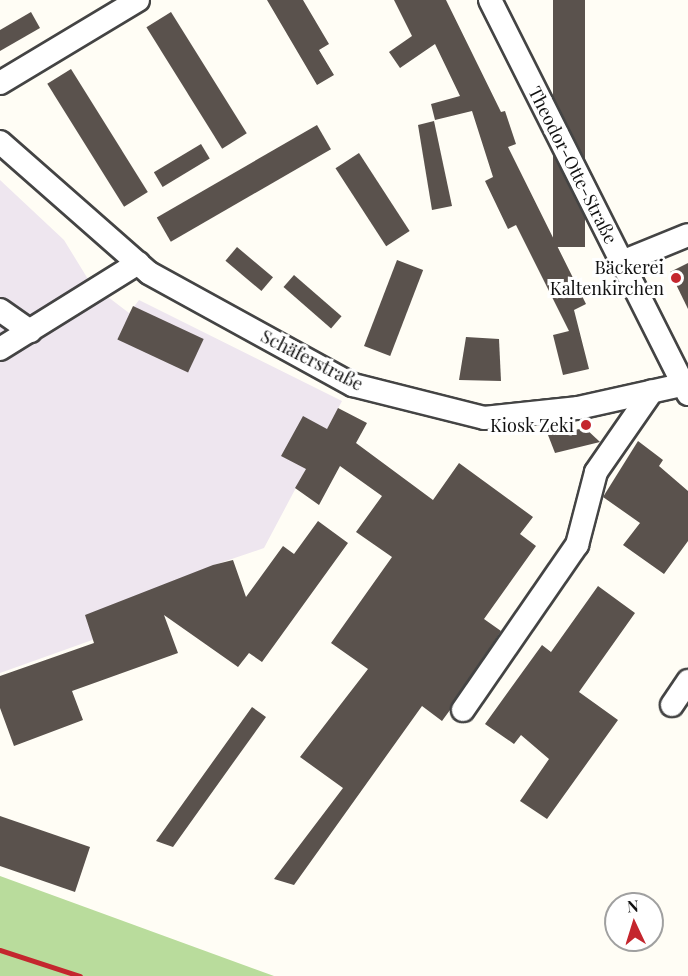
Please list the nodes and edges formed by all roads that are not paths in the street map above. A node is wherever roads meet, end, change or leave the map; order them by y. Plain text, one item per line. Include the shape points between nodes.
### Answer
1 (138, 0) edge
2 (490, 0) edge
3 (0, 83) edge
4 (0, 142) edge
5 (688, 235) edge
6 (622, 262) junction
7 (138, 263) junction
8 (0, 310) edge
9 (30, 331) junction
10 (0, 349) edge
11 (685, 389) edge
12 (652, 391) junction
13 (688, 681) edge
14 (672, 705) dead end
15 (463, 710) dead end

1 - 3 street
2 - 6 street, Theodor-Otte-Straße
4 - 7 street, Schäferstraße
5 - 6 street
6 - 11 street, Theodor-Otte-Straße
7 - 9 street
7 - 12 street, Schäferstraße via 353,385 474,416 578,408
8 - 9 street
9 - 10 street
11 - 12 street, Schäferstraße
12 - 15 street via 596,472 577,545
13 - 14 street

